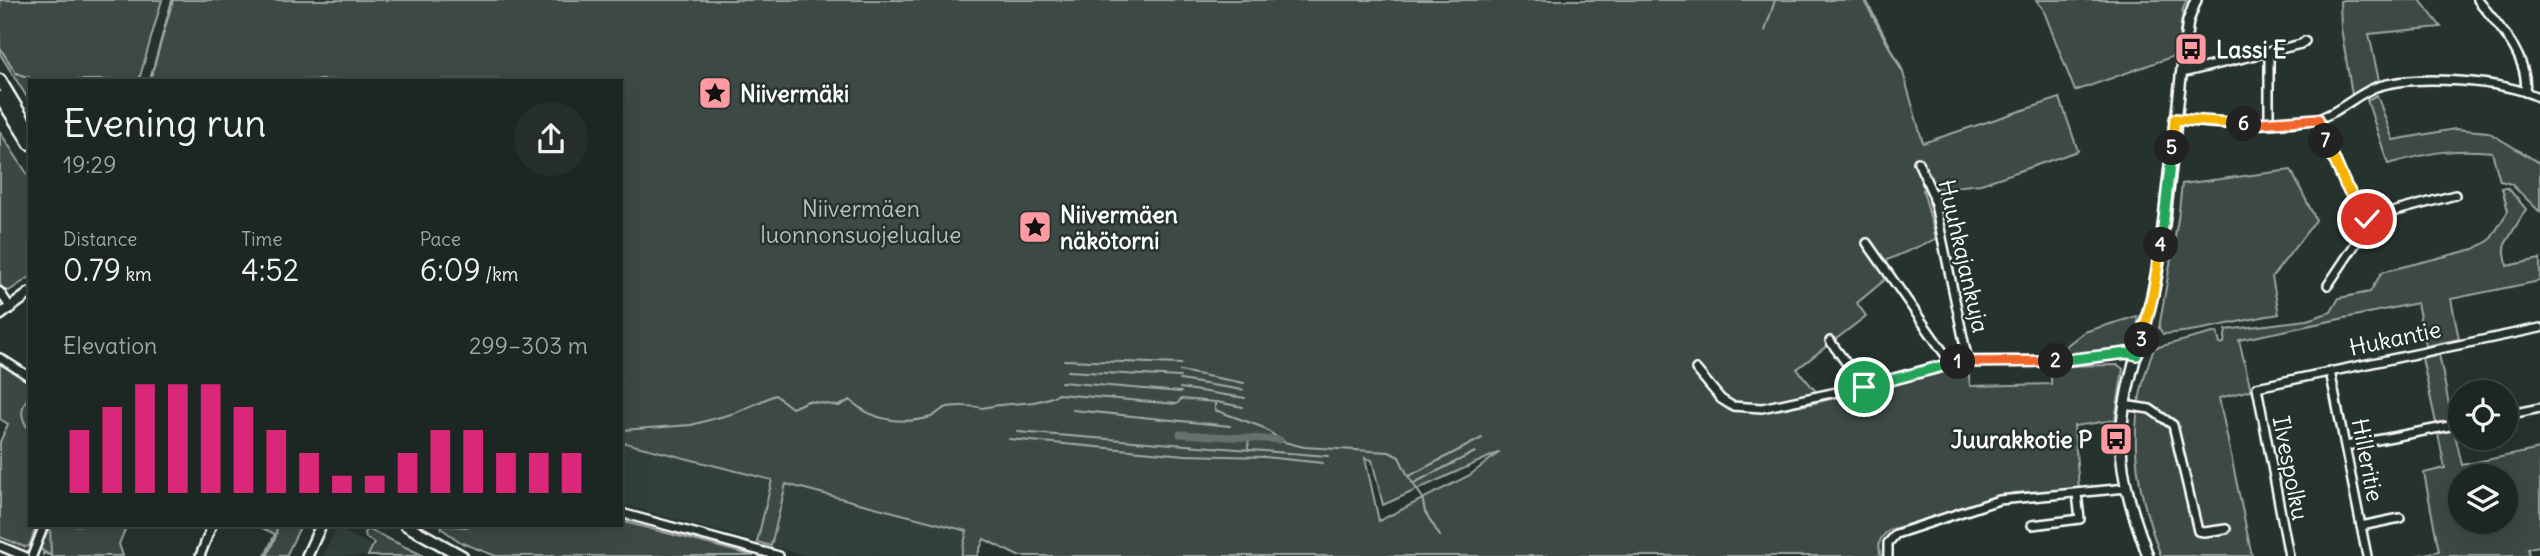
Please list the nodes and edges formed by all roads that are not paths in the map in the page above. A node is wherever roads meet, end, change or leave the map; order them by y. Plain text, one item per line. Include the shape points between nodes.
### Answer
1 (2196, 0) edge
2 (2478, 0) edge
3 (2305, 41) dead end
4 (2269, 52) junction
5 (2182, 73) junction
6 (0, 80) edge
7 (2525, 92) junction
8 (0, 97) edge
9 (2540, 99) edge
10 (2175, 119) junction
11 (2318, 119) junction
12 (2269, 123) junction
13 (28, 127) edge
14 (28, 141) edge
15 (1918, 162) dead end
16 (2455, 195) dead end
17 (2367, 219) junction
18 (1867, 243) dead end
19 (2328, 285) dead end
20 (0, 292) edge
21 (28, 294) edge
22 (10, 307) junction
23 (0, 315) edge
24 (2540, 328) edge
25 (1830, 341) dead end
26 (2137, 355) junction
27 (0, 358) edge
28 (1968, 361) junction
29 (1951, 363) junction
30 (1696, 369) dead end
31 (2330, 371) junction
32 (28, 376) edge
33 (1864, 387) junction
34 (2257, 387) joint
35 (2124, 405) junction
36 (2540, 408) edge
37 (2518, 413) edge
38 (2448, 426) edge
39 (2346, 446) junction
40 (2127, 488) junction
41 (2077, 494) junction
42 (623, 514) edge
43 (2400, 517) dead end
44 (2032, 524) dead end
45 (2361, 526) junction
46 (43, 527) edge
47 (211, 527) edge
48 (320, 527) edge
49 (411, 527) edge
50 (2226, 529) dead end
51 (0, 546) edge
52 (24, 556) edge
53 (32, 556) edge
54 (200, 556) edge
55 (307, 556) edge
56 (462, 556) edge
57 (779, 556) edge
58 (1888, 556) edge
59 (2148, 556) edge
60 (2289, 556) edge
61 (2367, 556) edge

1 - 5 street via 2188,21
2 - 7 street via 2512,44 2525,74
3 - 4 street
4 - 5 street
4 - 12 street
5 - 10 street
6 - 13 main road
7 - 9 street
7 - 11 street via 2442,80 2397,82 2374,88
8 - 14 main road
10 - 12 street
10 - 26 street via 2160,260
11 - 12 street
11 - 17 street via 2342,179
15 - 28 street, Huuhkajankuja via 1933,195
16 - 17 street
17 - 19 street
18 - 29 street
20 - 22 street
21 - 22 street
22 - 23 street
24 - 31 street, Hukantie
25 - 33 street
26 - 28 street
26 - 35 street
27 - 32 street
28 - 29 street
29 - 33 street
30 - 33 street via 1732,406 1773,407
31 - 34 street, Hukantie
31 - 39 street, Hilleritie
34 - 60 street, Ilvespolku
35 - 40 street via 2121,442
35 - 50 street via 2150,409 2173,425 2198,530
36 - 37 street
38 - 39 street
39 - 45 street, Hilleritie
40 - 41 street
40 - 59 street
41 - 44 street via 2080,519
41 - 58 street via 1999,500 1896,534 1888,543
42 - 57 street
43 - 45 street
45 - 61 street, Hilleritie
46 - 53 street
47 - 54 street
48 - 55 street
49 - 56 main road
51 - 52 street

